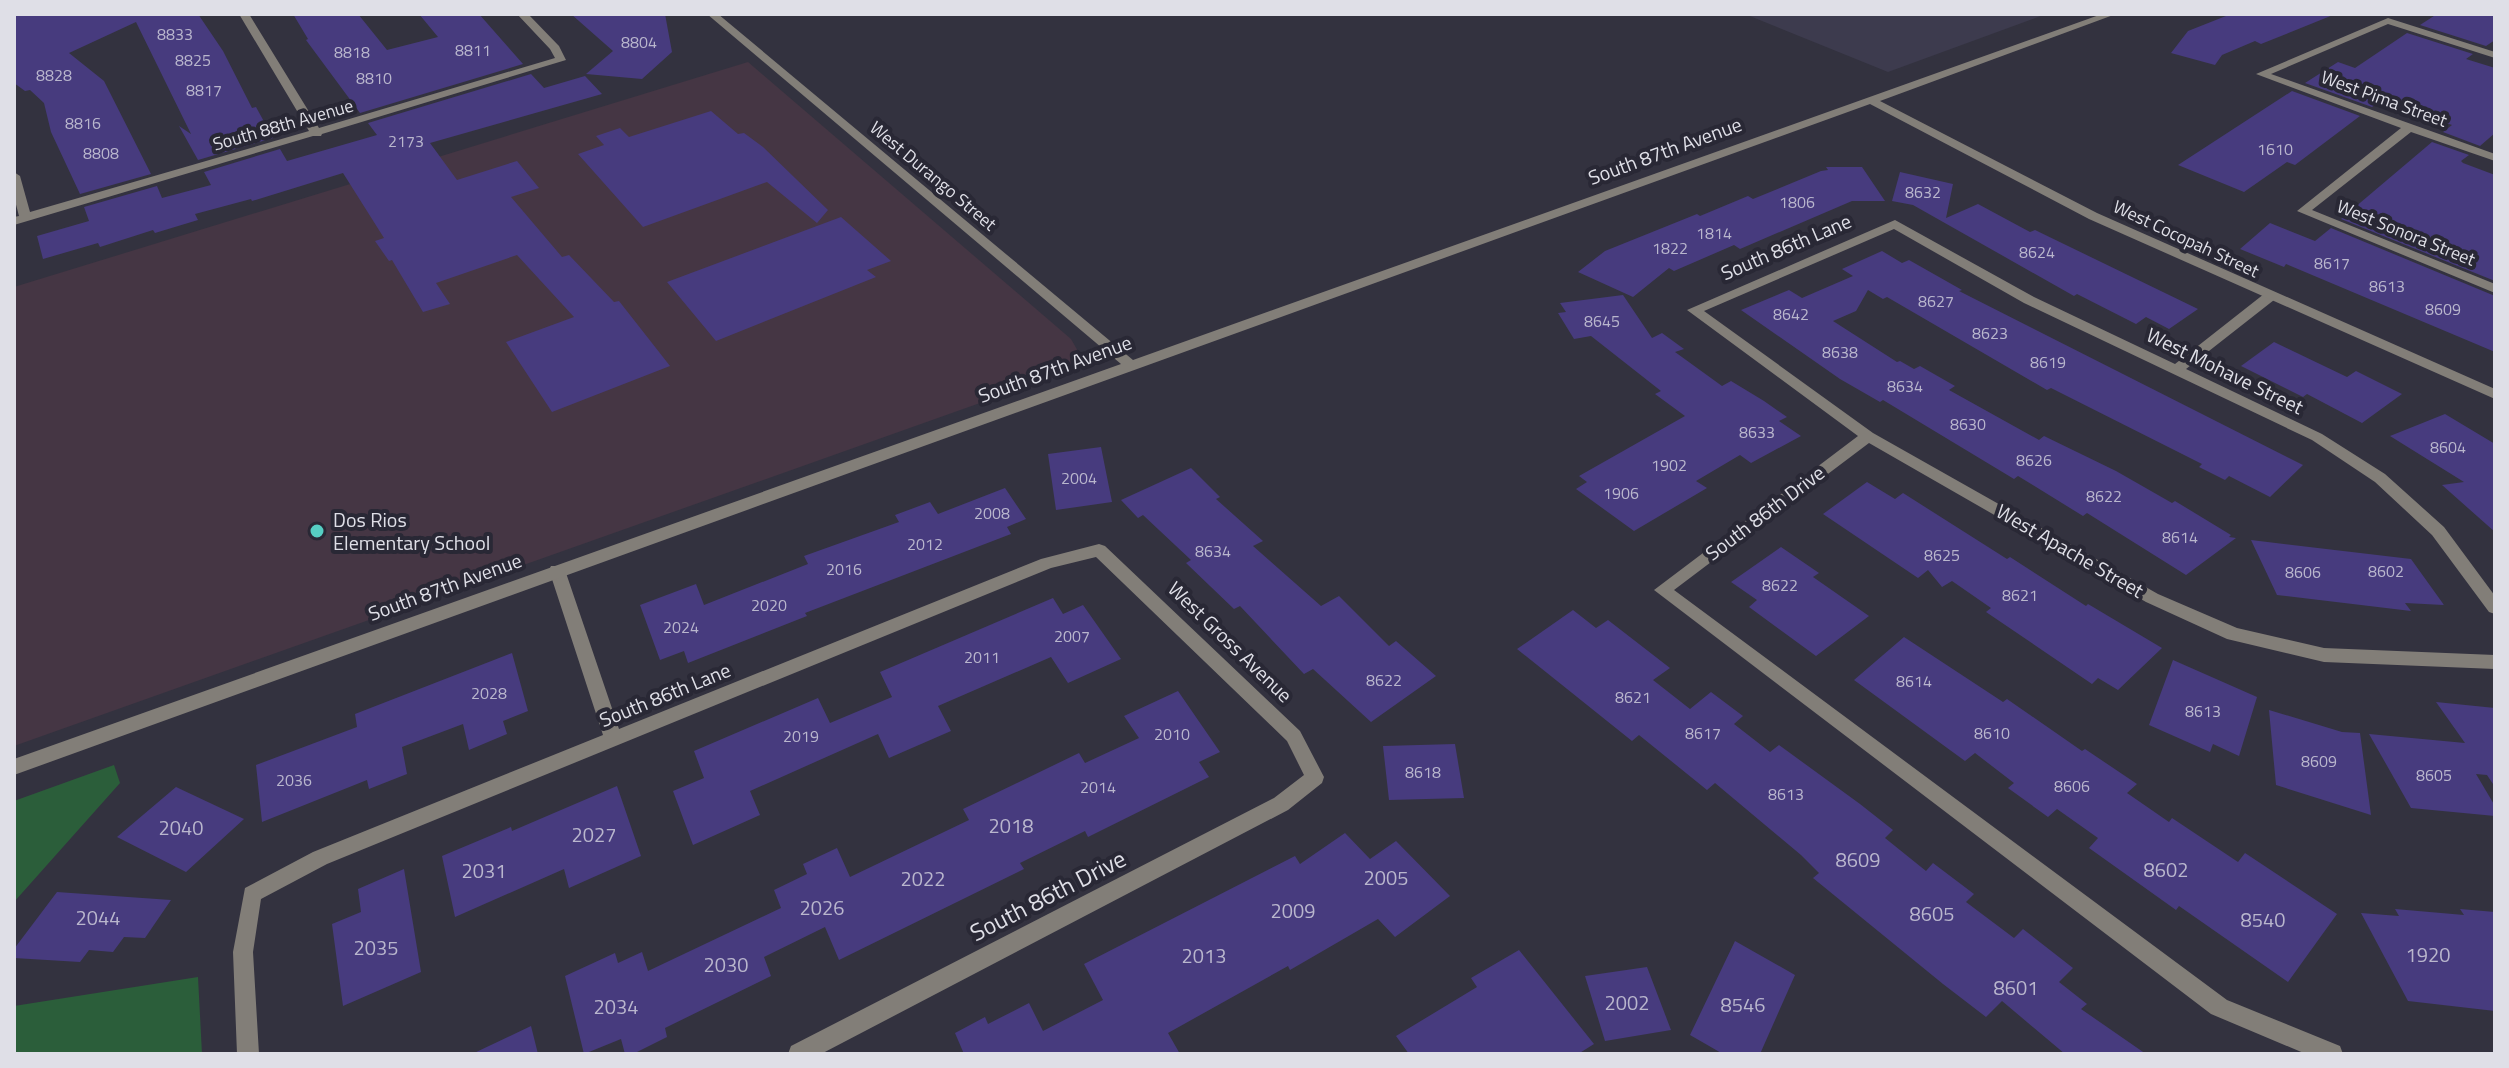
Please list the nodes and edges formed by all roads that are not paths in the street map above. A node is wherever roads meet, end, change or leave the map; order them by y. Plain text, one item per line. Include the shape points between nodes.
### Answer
1 (244, 14) edge
2 (522, 14) edge
3 (712, 14) edge
4 (2111, 14) edge
5 (2495, 55) edge
6 (1870, 100) junction
7 (2410, 127) junction
8 (317, 134) junction
9 (2495, 158) edge
10 (14, 176) edge
11 (20, 220) edge
12 (1895, 224) joint
13 (2495, 289) edge
14 (2269, 297) junction
15 (1694, 310) joint
16 (1131, 365) junction
17 (2178, 369) junction
18 (2495, 394) edge
19 (1868, 436) junction
20 (1099, 550) joint
21 (557, 570) junction
22 (2495, 608) edge
23 (2495, 662) edge
24 (613, 739) junction
25 (14, 767) edge
26 (1315, 777) joint
27 (248, 1054) edge
28 (799, 1054) edge
29 (2332, 1054) edge

1 - 8 street
2 - 8 street, South 88th Avenue via 561,60
3 - 16 street, West Durango Street
4 - 6 street, South 87th Avenue
5 - 7 street, West Pima Street via 2388,21 2261,74
6 - 14 street, West Cocopah Street via 2093,216
6 - 16 street, South 87th Avenue
7 - 9 street, West Pima Street
7 - 13 street, West Sonora Street via 2303,211
8 - 11 street, South 88th Avenue
10 - 11 street
12 - 15 street, South 86th Lane
12 - 17 street, West Mohave Street via 2029,300
14 - 17 street
14 - 18 street, West Cocopah Street
15 - 19 street, West Apache Street
16 - 21 street, South 87th Avenue
17 - 22 street, West Mohave Street via 2317,437 2380,478 2438,531
19 - 23 street, West Apache Street via 2152,598 2233,634 2324,655
19 - 29 street, South 86th Drive via 1662,590 2219,1007
20 - 24 street, South 86th Lane via 1047,563
20 - 26 street, West Gross Avenue via 1294,736
21 - 24 street
21 - 25 street, South 87th Avenue
24 - 27 street, South 86th Lane via 320,858 252,894 243,952
26 - 28 street, South 86th Drive via 1281,804

